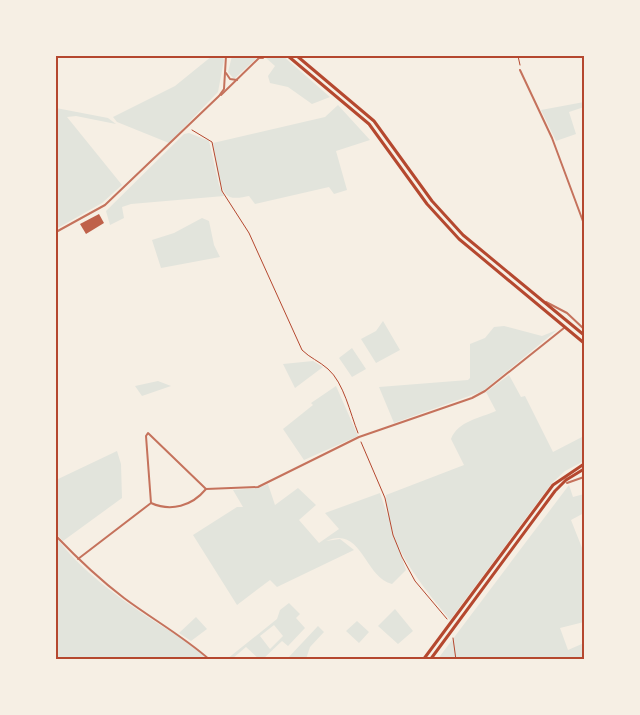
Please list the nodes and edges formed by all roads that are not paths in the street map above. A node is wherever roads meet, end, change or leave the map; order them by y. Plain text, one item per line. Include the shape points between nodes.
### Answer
1 (227, 56) edge
2 (288, 56) edge
3 (297, 56) edge
4 (263, 58) dead end
5 (520, 70) road end
6 (226, 71) junction
7 (230, 79) junction
8 (225, 81) junction
9 (236, 81) junction
10 (219, 96) junction
11 (585, 224) edge
12 (56, 232) edge
13 (546, 302) junction
14 (564, 328) dead end
15 (585, 329) edge
16 (585, 334) edge
17 (585, 343) edge
18 (585, 464) edge
19 (585, 469) edge
20 (585, 477) edge
21 (567, 483) dead end
22 (206, 489) junction
23 (150, 503) junction
24 (56, 536) edge
25 (78, 559) junction
26 (210, 660) edge
27 (423, 660) edge
28 (430, 660) edge

1 - 6 street
2 - 17 main road via 369,124 427,204 459,239
3 - 13 main road via 374,121 454,226
4 - 9 street
5 - 11 street via 552,138
6 - 7 street
6 - 8 street
7 - 8 street
7 - 9 street
8 - 9 street
8 - 10 street
9 - 10 street
10 - 12 street via 105,205
13 - 15 street
13 - 16 main road
14 - 22 street via 472,398 359,437 258,487
18 - 27 main road via 553,485
19 - 28 main road via 555,491
20 - 21 street
22 - 23 street via 195,502 163,509
22 - 23 street via 148,433
23 - 25 street
24 - 25 street
25 - 26 street via 124,598

